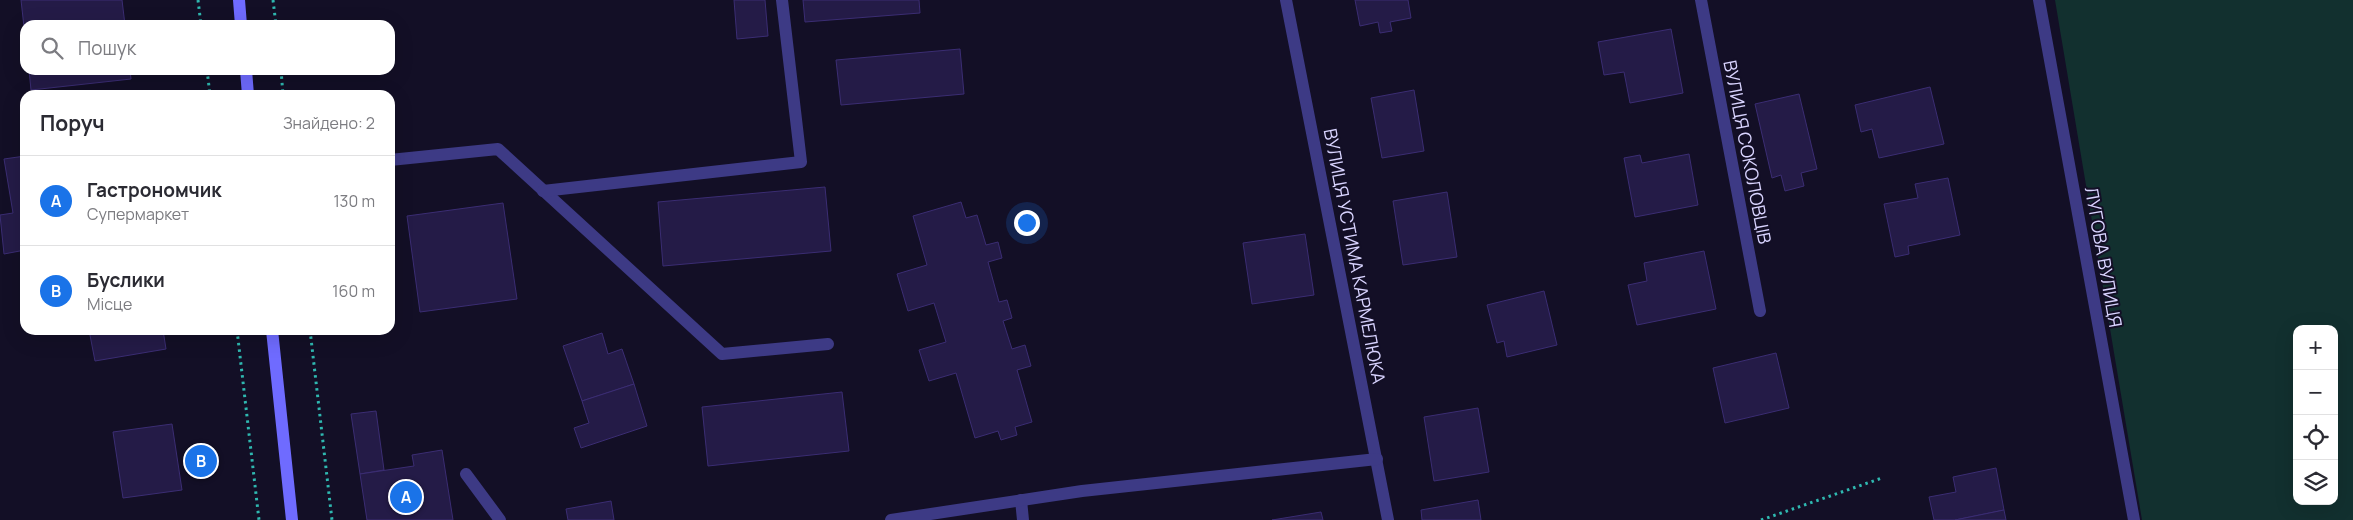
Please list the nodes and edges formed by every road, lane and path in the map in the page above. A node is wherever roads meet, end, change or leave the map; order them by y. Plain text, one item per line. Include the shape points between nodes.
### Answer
1 (198, 0) edge
2 (239, 0) edge
3 (273, 0) edge
4 (782, 0) edge
5 (1286, 0) edge
6 (1701, 0) edge
7 (2039, 0) edge
8 (200, 20) edge
9 (241, 20) edge
10 (275, 20) edge
11 (208, 75) edge
12 (246, 75) edge
13 (281, 75) edge
14 (209, 90) edge
15 (248, 90) edge
16 (282, 90) edge
17 (395, 159) edge
18 (543, 191) junction
19 (1760, 311) dead end
20 (238, 335) edge
21 (273, 335) edge
22 (311, 335) edge
23 (828, 344) dead end
24 (1377, 458) junction
25 (466, 474) dead end
26 (1882, 478) dead end
27 (1021, 500) junction
28 (259, 520) edge
29 (292, 520) edge
30 (332, 520) edge
31 (500, 520) edge
32 (891, 520) edge
33 (1024, 520) edge
34 (1388, 520) edge
35 (1761, 520) edge
36 (2134, 520) edge

1 - 8 path
2 - 9 street
3 - 10 path
4 - 18 street via 801,162
5 - 24 street, ВУЛИЦЯ УСТИМА КАРМЕЛЮКА
6 - 19 street, ВУЛИЦЯ СОКОЛОВЦІВ
7 - 36 street, ЛУГОВА ВУЛИЦЯ
11 - 14 path
12 - 15 street
13 - 16 path
17 - 18 street via 498,149
18 - 23 street via 722,354
20 - 28 path
21 - 29 street
22 - 30 path
24 - 27 street
24 - 34 street, ВУЛИЦЯ УСТИМА КАРМЕЛЮКА
25 - 31 street
26 - 35 path
27 - 32 street
27 - 33 street

